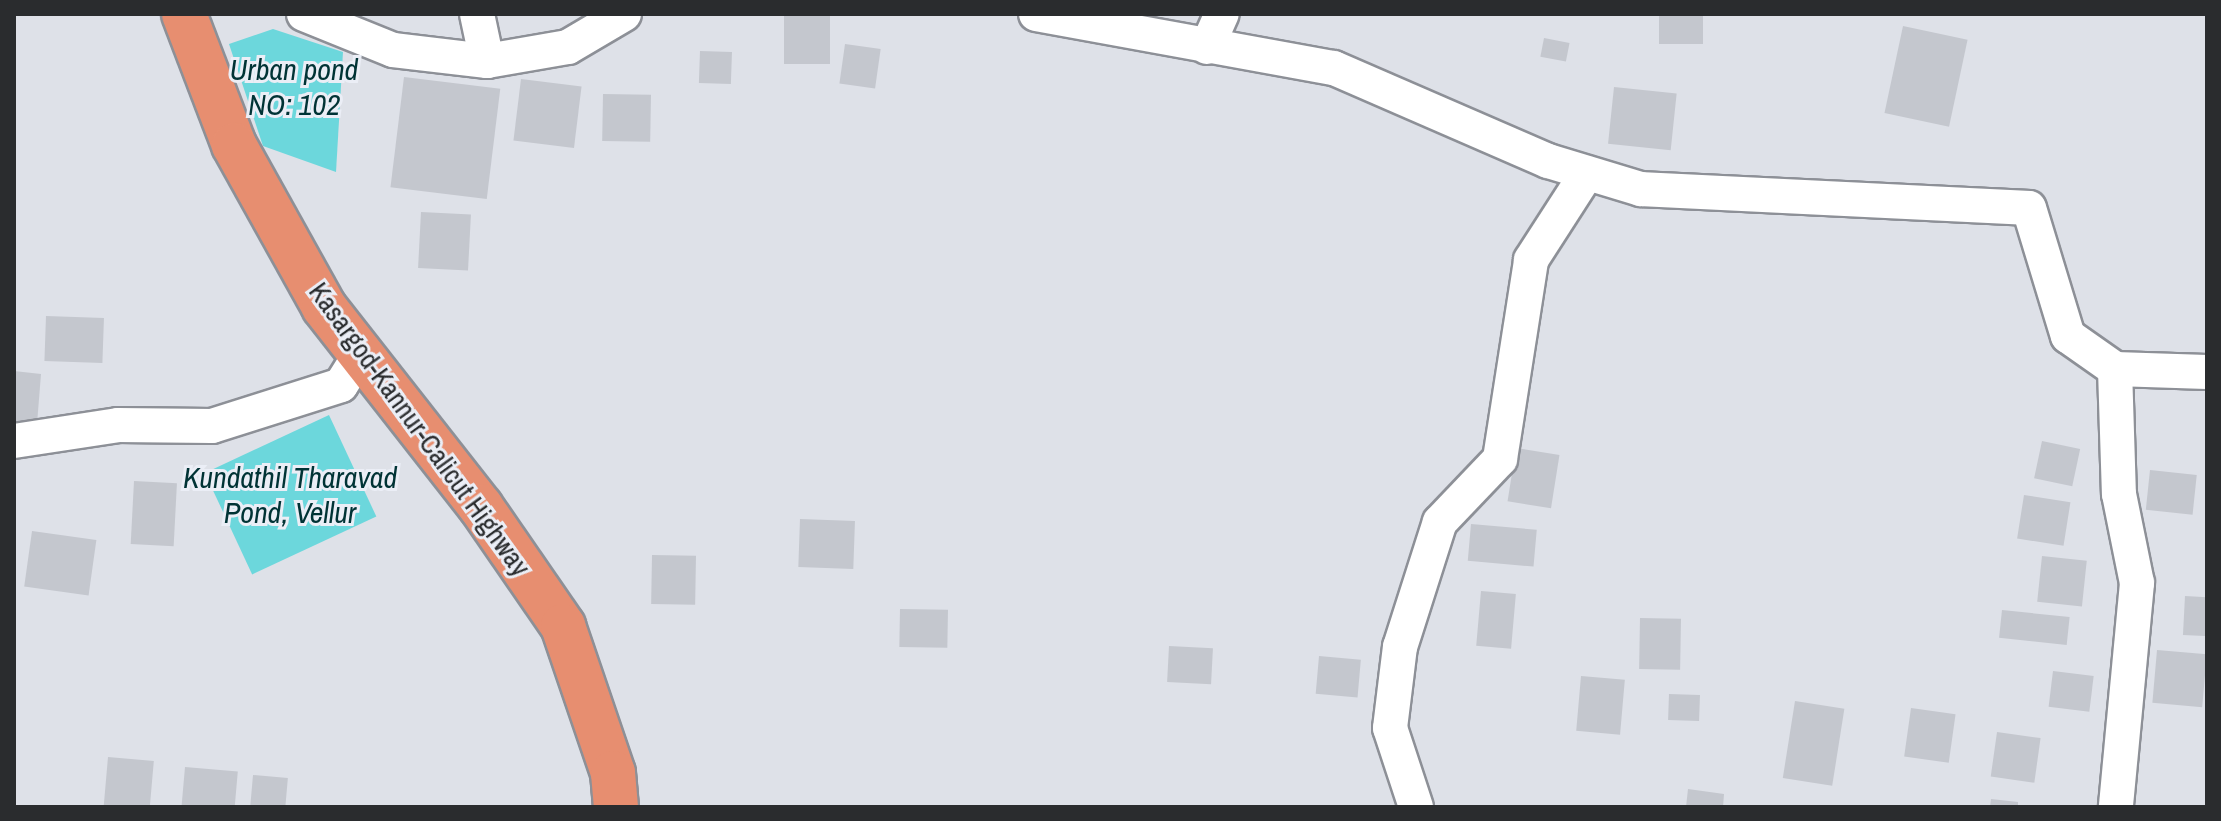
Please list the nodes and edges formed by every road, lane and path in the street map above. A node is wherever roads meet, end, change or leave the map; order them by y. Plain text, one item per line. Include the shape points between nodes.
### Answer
1 (184, 14) edge
2 (304, 14) edge
3 (477, 14) edge
4 (624, 14) edge
5 (1036, 14) edge
6 (1222, 14) edge
7 (1207, 47) junction
8 (487, 61) junction
9 (1587, 173) junction
10 (360, 354) junction
11 (2115, 369) junction
12 (2207, 372) edge
13 (14, 441) edge
14 (616, 807) edge
15 (1416, 807) edge
16 (2116, 807) edge

1 - 10 highway, Kasargod-Kannur-Calicut Highway via 234,145 324,307
2 - 8 street via 393,50
3 - 8 street
4 - 8 street via 568,47
5 - 7 street
6 - 7 street
7 - 9 street via 1334,68
9 - 11 street via 1641,189 2029,208 2068,336
9 - 15 street via 1531,260 1500,459 1440,522 1400,647 1390,728
10 - 13 street via 341,385 212,426 118,425
10 - 14 highway, Kasargod-Kannur-Calicut Highway via 563,626 613,773
11 - 12 street
11 - 16 street via 2119,494 2137,583

